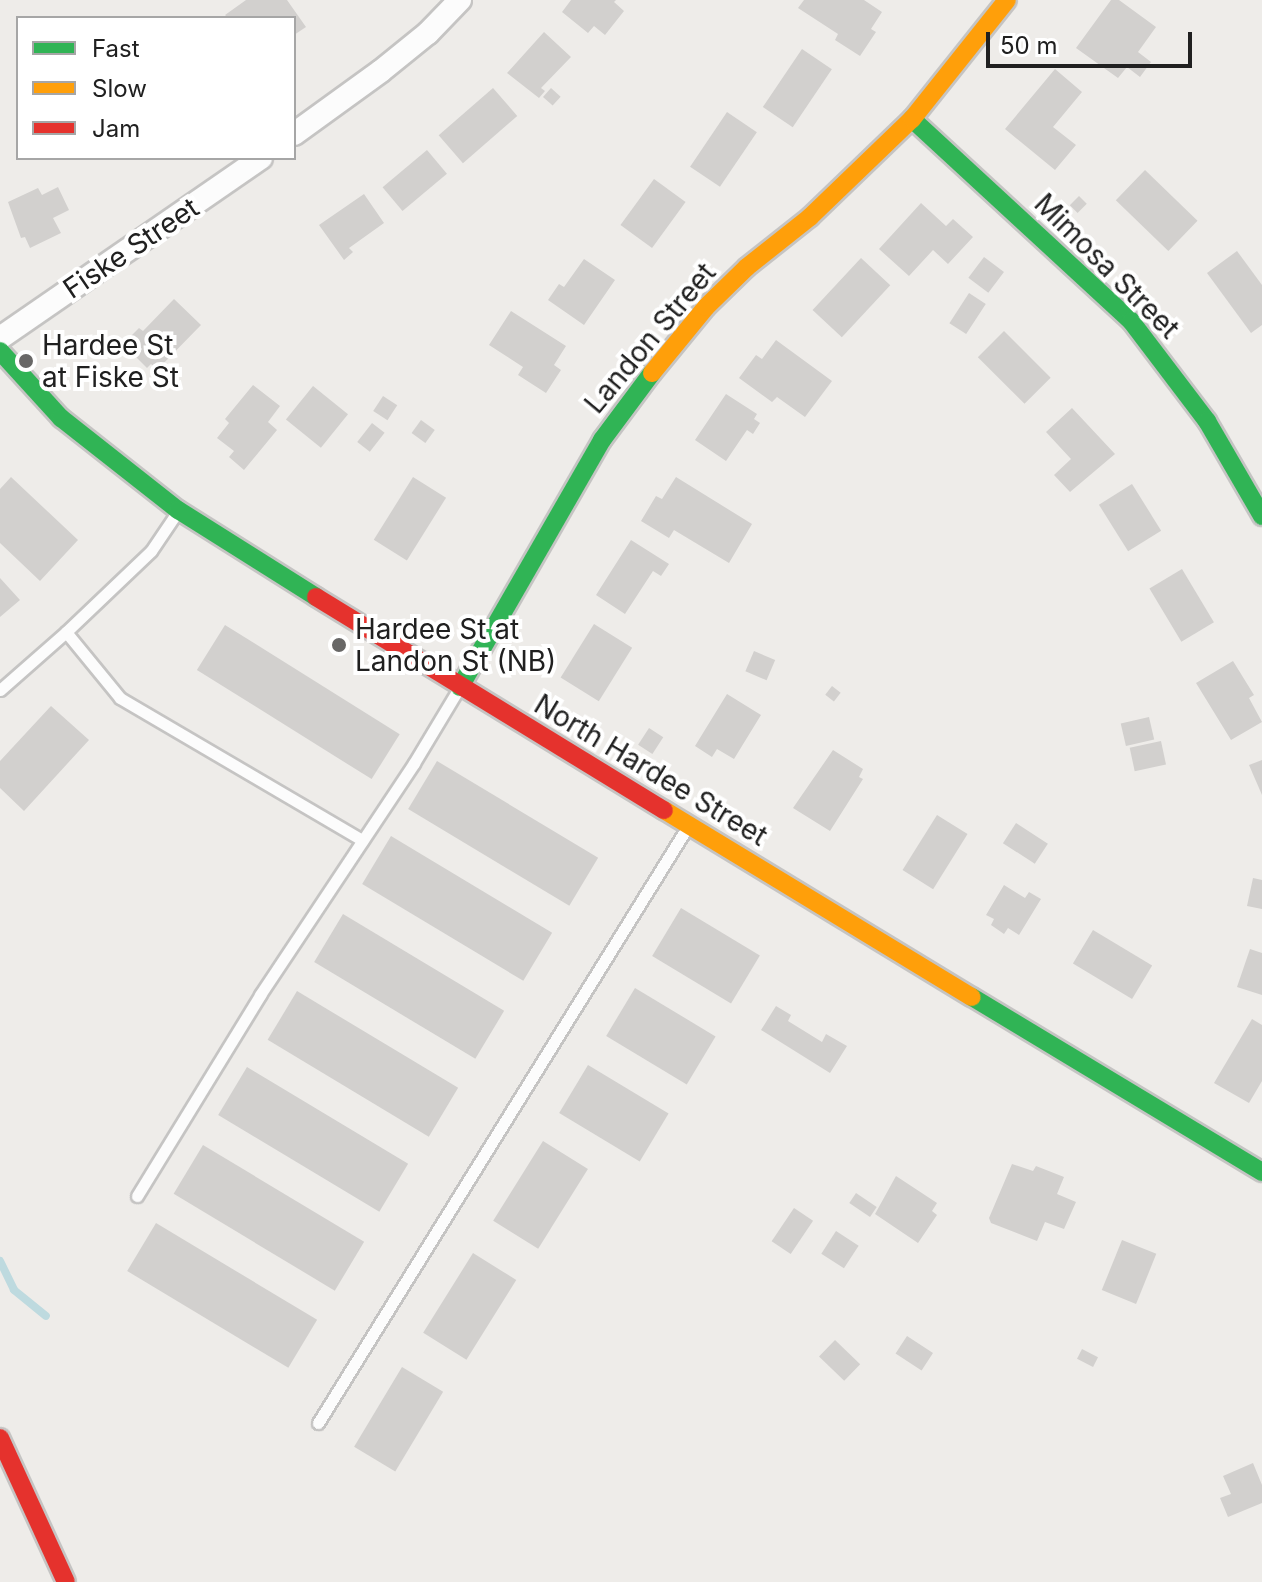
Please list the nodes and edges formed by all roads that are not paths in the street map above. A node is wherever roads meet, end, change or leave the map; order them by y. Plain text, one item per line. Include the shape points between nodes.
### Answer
1 (460, 0) edge
2 (1007, 0) edge
3 (912, 119) junction
4 (296, 133) edge
5 (258, 160) edge
6 (0, 338) edge
7 (0, 351) edge
8 (178, 510) junction
9 (1262, 516) edge
10 (66, 632) junction
11 (460, 687) junction
12 (0, 690) edge
13 (688, 826) junction
14 (362, 840) junction
15 (1262, 1172) edge
16 (137, 1196) dead end
17 (318, 1423) dead end
18 (0, 1438) edge
19 (66, 1582) edge

1 - 4 street via 381,71
2 - 3 main road, Landon Street
3 - 9 main road, Mimosa Street via 1131,321 1207,421
3 - 11 main road, Landon Street via 706,307 625,406
5 - 6 street, Fiske Street
7 - 8 main road, North Hardee Street via 61,418
8 - 10 lane via 151,551
8 - 11 main road, North Hardee Street
10 - 12 lane
10 - 14 lane via 120,698
11 - 13 main road, North Hardee Street
11 - 14 lane
13 - 15 main road, North Hardee Street
13 - 17 lane
14 - 16 lane
18 - 19 main road

